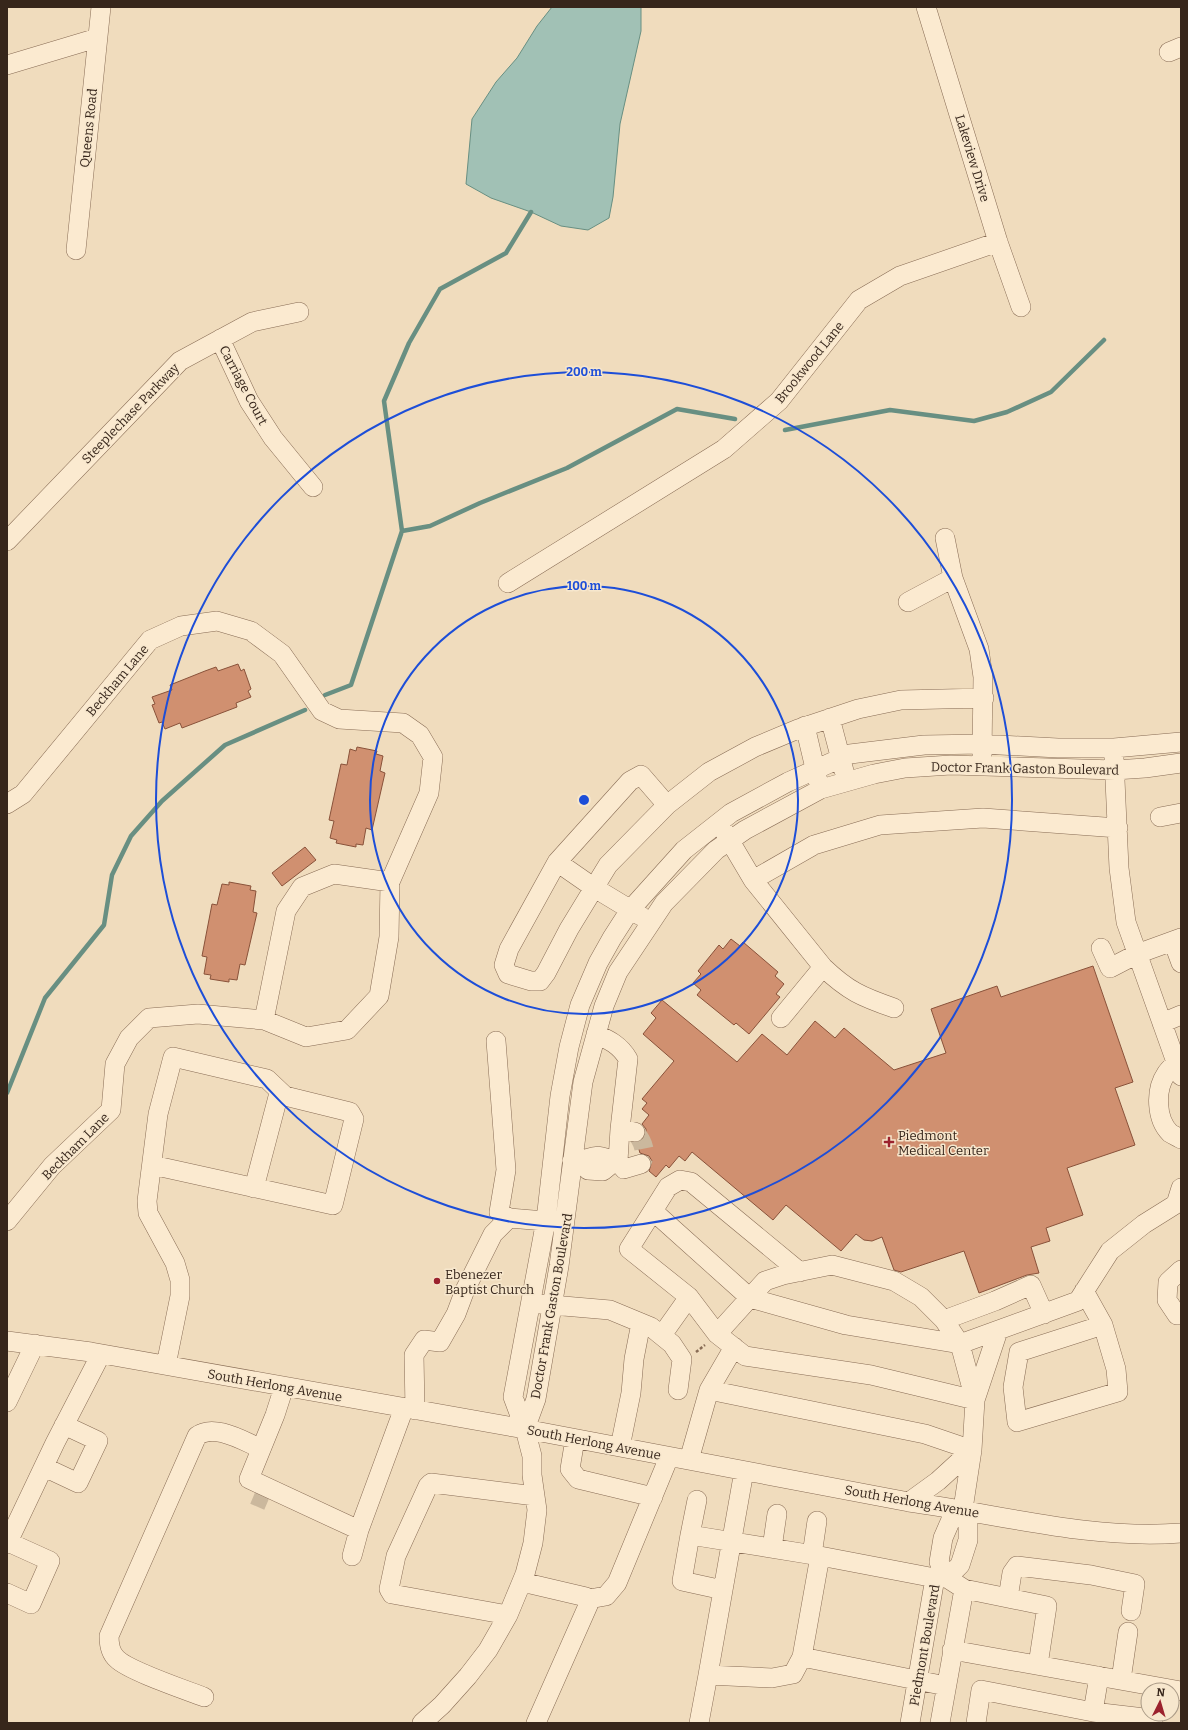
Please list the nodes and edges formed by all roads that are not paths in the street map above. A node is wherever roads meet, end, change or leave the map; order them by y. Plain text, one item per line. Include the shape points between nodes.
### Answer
1 (101, 7) edge
2 (926, 7) edge
3 (97, 38) junction
4 (7, 65) edge
5 (998, 242) junction
6 (76, 250) dead end
7 (1021, 307) dead end
8 (299, 312) dead end
9 (220, 339) junction
10 (313, 487) dead end
11 (945, 538) dead end
12 (7, 541) edge
13 (953, 578) junction
14 (508, 583) dead end
15 (908, 602) dead end
16 (984, 698) junction
17 (830, 718) junction
18 (805, 726) junction
19 (1181, 742) edge
20 (982, 744) junction
21 (1114, 748) junction
22 (840, 759) junction
23 (1181, 763) edge
24 (983, 766) junction
25 (814, 770) junction
26 (1115, 770) junction
27 (846, 780) junction
28 (821, 789) junction
29 (7, 804) edge
30 (667, 805) junction
31 (1181, 813) edge
32 (1160, 817) dead end
33 (720, 822) junction
34 (1118, 828) junction
35 (729, 841) junction
36 (557, 862) junction
37 (753, 880) junction
38 (390, 882) junction
39 (593, 887) junction
40 (630, 910) junction
41 (652, 921) junction
42 (1177, 940) edge
43 (1101, 948) dead end
44 (1137, 954) junction
45 (1181, 963) edge
46 (823, 967) junction
47 (894, 1008) dead end
48 (1181, 1015) edge
49 (781, 1018) dead end
50 (264, 1020) junction
51 (1162, 1023) junction
52 (596, 1034) junction
53 (496, 1041) dead end
54 (1179, 1070) edge
55 (279, 1093) junction
56 (1181, 1139) edge
57 (577, 1161) junction
58 (616, 1162) junction
59 (641, 1164) dead end
60 (152, 1165) junction
61 (254, 1188) junction
62 (1181, 1188) edge
63 (653, 1211) junction
64 (509, 1218) junction
65 (546, 1220) junction
66 (7, 1221) edge
67 (566, 1224) junction
68 (1181, 1270) edge
69 (800, 1272) junction
70 (1084, 1291) junction
71 (689, 1297) junction
72 (750, 1298) junction
73 (531, 1302) junction
74 (552, 1306) junction
75 (1044, 1314) junction
76 (1181, 1315) edge
77 (944, 1320) junction
78 (641, 1323) junction
79 (1103, 1325) junction
80 (998, 1331) junction
81 (717, 1334) junction
82 (662, 1335) junction
83 (7, 1341) edge
84 (35, 1344) junction
85 (960, 1344) junction
86 (734, 1347) junction
87 (101, 1354) junction
88 (166, 1365) junction
89 (284, 1387) junction
90 (678, 1390) dead end
91 (709, 1390) junction
92 (975, 1400) junction
93 (7, 1402) edge
94 (410, 1409) junction
95 (64, 1425) junction
96 (525, 1430) junction
97 (575, 1439) junction
98 (620, 1447) junction
99 (260, 1448) junction
100 (972, 1450) junction
101 (669, 1457) junction
102 (689, 1460) junction
103 (44, 1467) junction
104 (744, 1471) junction
105 (535, 1496) junction
106 (653, 1497) junction
107 (697, 1500) dead end
108 (908, 1502) junction
109 (963, 1509) junction
110 (777, 1514) dead end
111 (817, 1521) dead end
112 (359, 1530) junction
113 (1181, 1533) edge
114 (690, 1535) junction
115 (7, 1543) edge
116 (731, 1543) junction
117 (772, 1548) junction
118 (816, 1555) junction
119 (352, 1556) dead end
120 (941, 1578) junction
121 (522, 1582) junction
122 (964, 1589) junction
123 (723, 1590) junction
124 (7, 1593) edge
125 (1008, 1598) junction
126 (589, 1599) junction
127 (1131, 1611) dead end
128 (508, 1615) junction
129 (1128, 1632) dead end
130 (952, 1650) junction
131 (802, 1657) junction
132 (1038, 1665) junction
133 (708, 1675) junction
134 (1099, 1676) junction
135 (918, 1679) junction
136 (1121, 1680) junction
137 (946, 1686) junction
138 (1181, 1691) edge
139 (204, 1697) dead end
140 (1093, 1712) junction
141 (428, 1722) edge
142 (536, 1723) edge
143 (699, 1723) edge
144 (910, 1723) edge
145 (940, 1723) edge
146 (976, 1723) edge
147 (1153, 1723) edge

1 - 3 street, Queens Road
2 - 5 street, Lakeview Drive
3 - 4 street
3 - 6 street, Queens Road
5 - 7 street, Lakeview Drive
5 - 14 street, Brookwood Lane via 900,276 859,300 779,401 724,449
8 - 9 street, Steeplechase Parkway via 252,322
9 - 10 street, Carriage Court via 249,401 273,438
9 - 12 street, Steeplechase Parkway via 180,361
11 - 13 street
13 - 15 street
13 - 16 street via 979,649
16 - 17 street via 901,700
16 - 20 street
17 - 18 street
17 - 22 street
18 - 25 street
18 - 30 street via 755,747 709,772
19 - 21 street, Doctor Frank Gaston Boulevard
20 - 21 street, Doctor Frank Gaston Boulevard
20 - 22 street, Doctor Frank Gaston Boulevard via 924,745 850,754
20 - 24 street
21 - 26 street
22 - 25 street, Doctor Frank Gaston Boulevard
22 - 27 street
23 - 26 street, Doctor Frank Gaston Boulevard
24 - 26 street, Doctor Frank Gaston Boulevard
24 - 27 street, Doctor Frank Gaston Boulevard via 905,768
25 - 28 street
25 - 33 street, Doctor Frank Gaston Boulevard via 756,799
26 - 34 street
27 - 28 street, Doctor Frank Gaston Boulevard
28 - 35 street, Doctor Frank Gaston Boulevard via 776,812
29 - 38 street, Beckham Lane via 23,794 150,640 181,626 217,621 251,631 282,654 322,711 339,719 403,723 420,735 433,757 428,793
30 - 36 street via 641,775 635,777
30 - 39 street via 608,865
31 - 32 street
33 - 35 street
33 - 40 street, Doctor Frank Gaston Boulevard via 684,850
34 - 37 street via 983,818 880,825 814,845
34 - 44 street via 1119,868 1126,922
35 - 37 street
35 - 41 street, Doctor Frank Gaston Boulevard via 716,850 670,898
36 - 39 street
36 - 39 street via 509,949 504,965 508,974 531,982 540,981
37 - 46 street
38 - 50 street via 334,874 302,886 286,911
38 - 50 street, Beckham Lane via 389,937 379,996 347,1030 306,1037
39 - 40 street
40 - 41 street
40 - 65 street, Doctor Frank Gaston Boulevard via 602,957 580,1005 560,1096
41 - 52 street, Doctor Frank Gaston Boulevard via 618,972
42 - 44 street
42 - 45 street
43 - 44 street via 1110,968
44 - 51 street
46 - 47 street via 859,996
46 - 49 street
48 - 51 street
50 - 66 street, Beckham Lane via 198,1014 149,1018 129,1038 115,1064 111,1110 52,1166
51 - 54 street
52 - 57 street, Doctor Frank Gaston Boulevard via 583,1082
52 - 58 street via 615,1043 628,1059 628,1131
53 - 64 street via 506,1170 499,1212
54 - 56 street via 1166,1074 1160,1087 1158,1101 1161,1116 1170,1132
55 - 60 street via 267,1079 173,1057 158,1114
55 - 61 street
55 - 61 street via 350,1112 353,1115 333,1205
57 - 58 street via 589,1156 604,1156
57 - 67 street, Doctor Frank Gaston Boulevard
58 - 59 street via 624,1169
60 - 61 street
60 - 88 street via 148,1213 175,1263 180,1280 180,1296
62 - 70 street via 1176,1204 1144,1224 1110,1251
63 - 69 street via 668,1187 680,1180 691,1182
63 - 71 street via 629,1248
63 - 72 street
64 - 65 street
64 - 94 street via 493,1234 464,1290 456,1314 440,1342 424,1340 414,1355
65 - 67 street
65 - 73 street, Doctor Frank Gaston Boulevard
67 - 74 street, Doctor Frank Gaston Boulevard
68 - 76 street via 1168,1282 1166,1300 1177,1315
69 - 72 street via 765,1281
69 - 77 street via 832,1265 894,1281 921,1297
70 - 75 street via 1078,1301
70 - 79 street
71 - 81 street
71 - 82 street
72 - 81 street
72 - 85 street via 846,1325
73 - 74 street
73 - 96 street, Doctor Frank Gaston Boulevard via 513,1397
74 - 78 street via 610,1310
74 - 96 street, Doctor Frank Gaston Boulevard via 536,1400
75 - 77 street via 1031,1285
75 - 80 street
77 - 85 street
78 - 82 street
78 - 98 street
79 - 79 street via 1116,1369 1118,1392 1017,1422 1013,1387 1019,1352
80 - 85 street
80 - 92 street
81 - 86 street
82 - 90 street via 682,1359
83 - 84 street, South Herlong Avenue
84 - 87 street, South Herlong Avenue
84 - 93 street
85 - 92 street
86 - 91 street
86 - 92 street via 745,1356 871,1375
87 - 88 street, South Herlong Avenue
87 - 95 street
88 - 89 street, South Herlong Avenue
89 - 94 street, South Herlong Avenue
89 - 99 street via 276,1415
91 - 100 street via 925,1434
91 - 102 street
92 - 100 street
94 - 96 street, South Herlong Avenue
94 - 112 street
95 - 103 street
95 - 103 street via 98,1441 78,1483
96 - 97 street, South Herlong Avenue
96 - 105 street via 532,1456
97 - 98 street, South Herlong Avenue
97 - 106 street via 570,1469 578,1479
98 - 101 street, South Herlong Avenue
99 - 112 street via 264,1492
99 - 139 street via 229,1435 211,1431 202,1432 197,1436 109,1636 111,1651 117,1659 130,1667
100 - 108 street via 938,1481
100 - 109 street
101 - 102 street, South Herlong Avenue
101 - 106 street
102 - 104 street, South Herlong Avenue
103 - 115 street
104 - 108 street, South Herlong Avenue
104 - 116 street
105 - 121 street via 537,1510 533,1543
105 - 128 street via 431,1483 396,1556 389,1589 392,1594
106 - 126 street via 617,1583 606,1596
107 - 114 street
108 - 109 street, South Herlong Avenue
109 - 113 street, South Herlong Avenue via 1023,1522 1085,1530 1147,1535
109 - 120 street, Piedmont Boulevard via 953,1515 943,1538 939,1562
110 - 117 street
111 - 118 street
112 - 119 street
114 - 116 street
114 - 123 street via 682,1581
115 - 124 street via 50,1561 31,1604
116 - 117 street
116 - 123 street
117 - 118 street
118 - 120 street
118 - 131 street
120 - 122 street, Piedmont Boulevard
120 - 135 street, Piedmont Boulevard
121 - 126 street
121 - 128 street
122 - 125 street
122 - 130 street
123 - 133 street
125 - 127 street via 1012,1572 1017,1566 1091,1575 1135,1584
125 - 132 street via 1047,1606
126 - 142 street
128 - 141 street via 488,1650
129 - 136 street
130 - 132 street
130 - 137 street
131 - 133 street via 793,1674 772,1678
131 - 135 street
132 - 134 street
133 - 143 street
134 - 136 street
134 - 140 street
135 - 137 street
135 - 144 street, Piedmont Boulevard
136 - 138 street
137 - 145 street
140 - 146 street via 981,1690
140 - 147 street via 1153,1719

